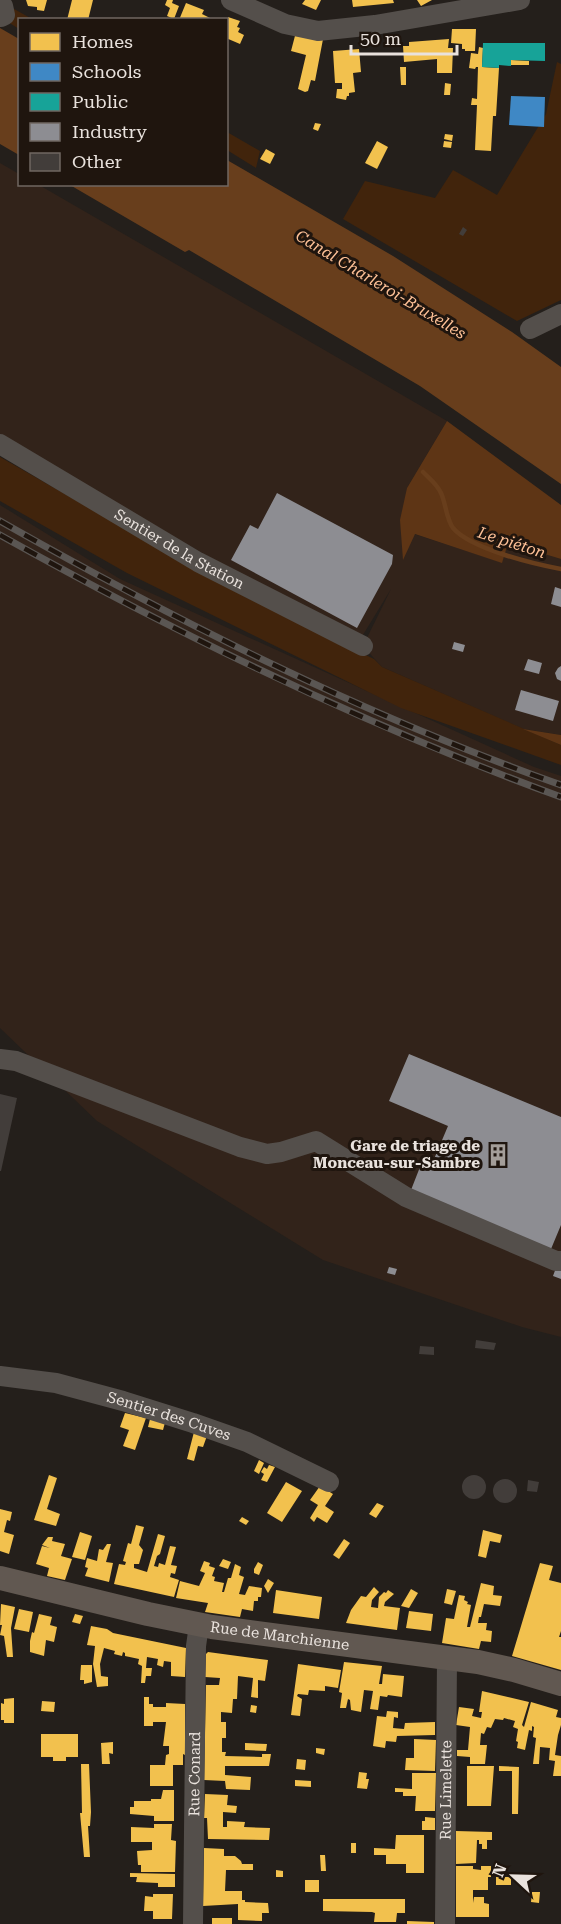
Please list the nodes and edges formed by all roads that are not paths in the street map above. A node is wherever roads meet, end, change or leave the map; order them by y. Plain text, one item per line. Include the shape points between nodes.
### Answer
1 (231, 0) edge
2 (520, 0) edge
3 (561, 314) edge
4 (530, 329) dead end
5 (0, 444) edge
6 (363, 646) dead end
7 (0, 1059) edge
8 (561, 1261) edge
9 (0, 1376) edge
10 (329, 1482) dead end
11 (0, 1578) edge
12 (199, 1625) junction
13 (447, 1658) junction
14 (561, 1684) edge
15 (193, 1924) edge
16 (445, 1924) edge

1 - 2 street via 285,24 318,31
3 - 4 street
5 - 6 street, Sentier de la Station via 198,562
7 - 8 street via 16,1061 240,1147 267,1154 316,1141 406,1197
9 - 10 street, Sentier des Cuves via 56,1383 193,1423 247,1442
11 - 12 main road, Rue de Marchienne
12 - 13 main road, Rue de Marchienne
12 - 15 street, Rue Conard via 195,1667
13 - 14 main road, Rue de Marchienne via 505,1668
13 - 16 street, Rue Limelette

